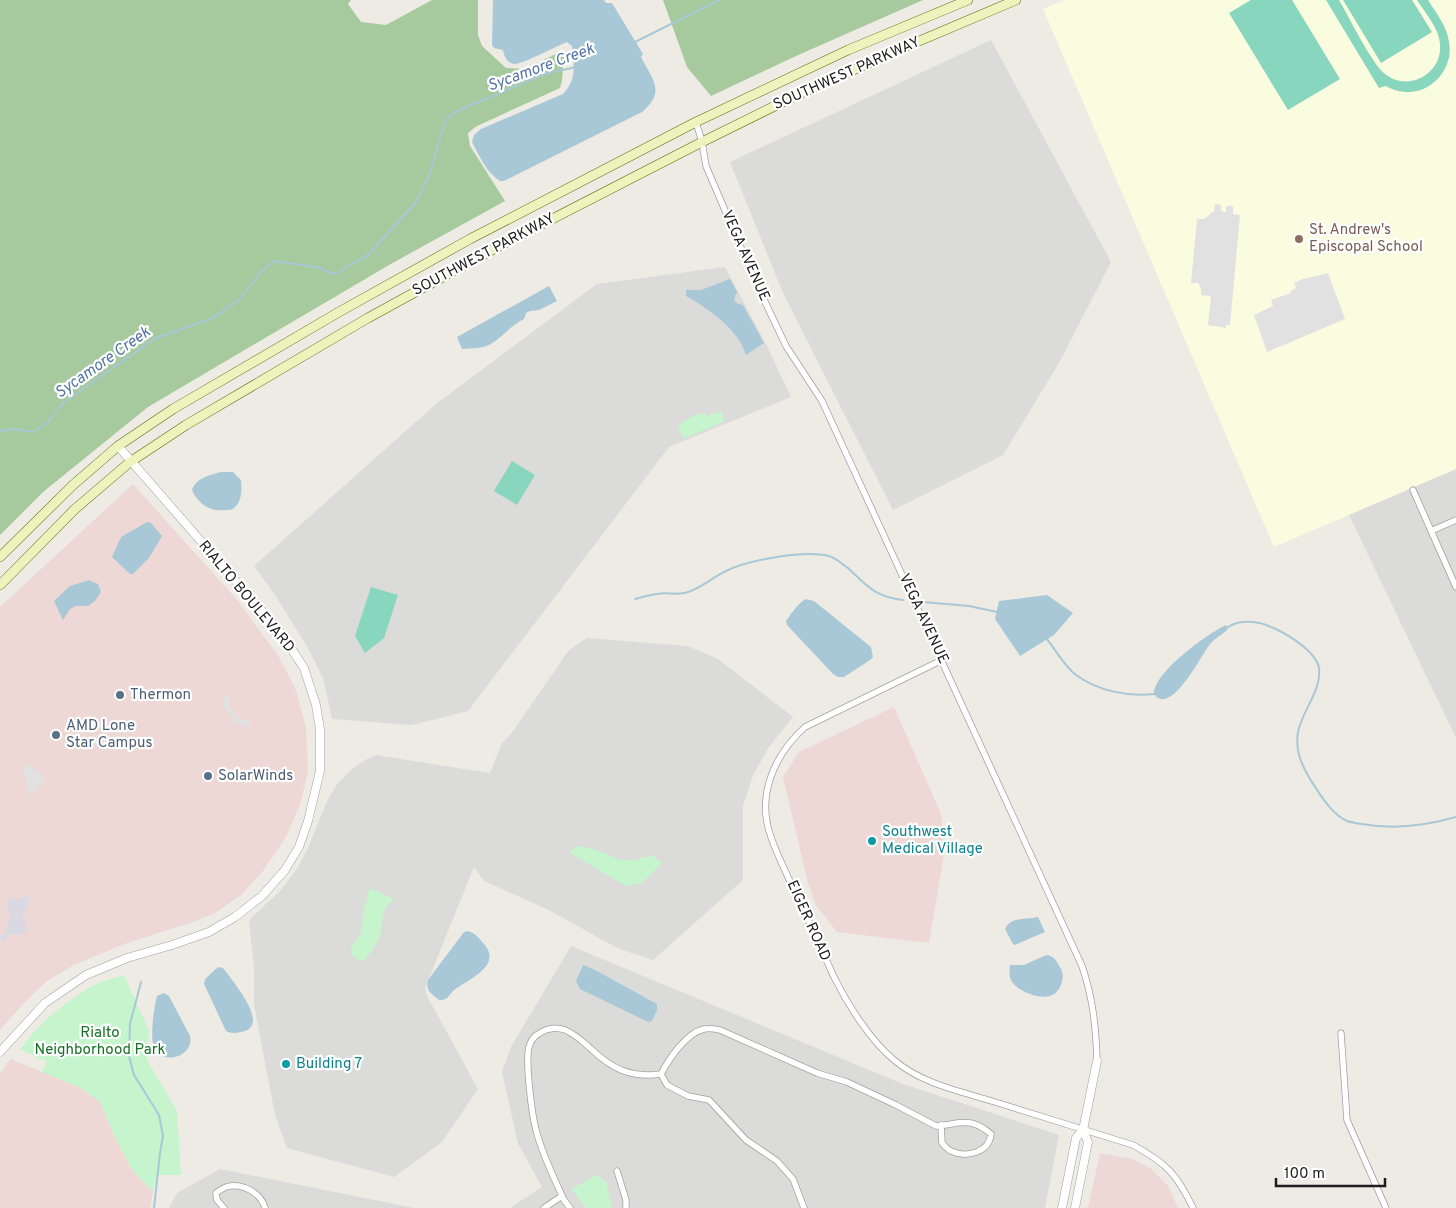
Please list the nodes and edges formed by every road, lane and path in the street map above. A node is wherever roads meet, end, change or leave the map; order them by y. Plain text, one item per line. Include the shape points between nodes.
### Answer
1 (968, 0) edge
2 (1016, 0) edge
3 (696, 122) junction
4 (702, 142) junction
5 (118, 446) junction
6 (130, 462) junction
7 (1413, 490) dead end
8 (1456, 520) edge
9 (1431, 531) junction
10 (0, 557) edge
11 (0, 585) edge
12 (1456, 587) edge
13 (942, 660) junction
14 (1341, 1034) dead end
15 (0, 1052) edge
16 (1097, 1061) joint
17 (661, 1074) junction
18 (940, 1125) junction
19 (1083, 1130) junction
20 (617, 1171) dead end
21 (562, 1196) junction
22 (224, 1208) edge
23 (265, 1208) edge
24 (544, 1208) edge
25 (570, 1208) edge
26 (626, 1208) edge
27 (804, 1208) edge
28 (1062, 1208) edge
29 (1075, 1208) edge
30 (1193, 1208) edge
31 (1386, 1208) edge

1 - 3 main road, SOUTHWEST PARKWAY via 848,50
2 - 4 main road, SOUTHWEST PARKWAY via 808,90
3 - 4 street, VEGA AVENUE
3 - 5 main road, SOUTHWEST PARKWAY via 470,238 182,404
4 - 6 main road, SOUTHWEST PARKWAY via 375,314 186,425
4 - 13 street, VEGA AVENUE via 706,166 757,284 786,346 822,401
5 - 6 street, RIALTO BOULEVARD
5 - 10 main road, SOUTHWEST PARKWAY
6 - 11 main road, SOUTHWEST PARKWAY via 75,509
6 - 15 street, RIALTO BOULEVARD via 281,634 304,668 320,729 320,771 299,847 262,896 209,932 91,972 45,1003
7 - 9 street
8 - 9 street
9 - 12 street
13 - 16 street, VEGA AVENUE via 1082,966 1095,1014
13 - 19 street, EIGER ROAD via 814,722 791,741 769,779 766,809 770,836 839,987 873,1038 892,1059 928,1081
14 - 31 street via 1347,1120
16 - 19 street, VEGA AVENUE
17 - 18 street via 671,1056 686,1040 703,1029 720,1030 817,1073 847,1082 936,1126
17 - 21 street via 644,1076 621,1071 564,1029 544,1030 537,1035 530,1044 527,1059 536,1130
17 - 27 street via 667,1085 688,1096 709,1100 746,1140 777,1161 793,1179
18 - 18 street via 970,1121 991,1134 990,1141 983,1150 966,1154 950,1150 942,1143
19 - 28 street, VEGA AVENUE via 1076,1138
19 - 29 street, VEGA AVENUE via 1088,1142
19 - 30 street, EIGER ROAD via 1133,1145 1163,1162 1178,1180
20 - 26 street
21 - 24 street
21 - 25 street
22 - 23 street via 216,1194 225,1187 238,1185 258,1196

